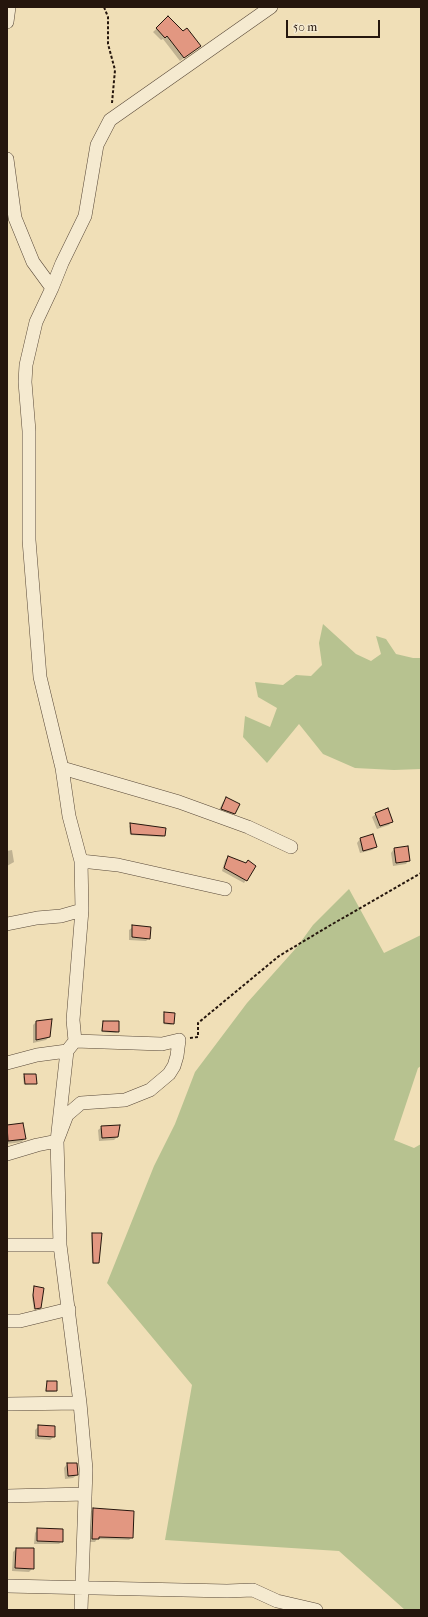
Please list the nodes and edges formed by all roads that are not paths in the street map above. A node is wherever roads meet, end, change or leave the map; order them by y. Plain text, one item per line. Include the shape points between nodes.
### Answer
1 (9, 7) edge
2 (271, 7) edge
3 (7, 22) edge
4 (7, 159) edge
5 (52, 288) junction
6 (62, 768) junction
7 (291, 846) dead end
8 (81, 860) junction
9 (225, 888) dead end
10 (82, 910) junction
11 (7, 924) edge
12 (71, 1046) junction
13 (7, 1063) edge
14 (57, 1141) junction
15 (7, 1154) edge
16 (7, 1245) edge
17 (60, 1245) junction
18 (69, 1309) junction
19 (7, 1322) edge
20 (80, 1403) junction
21 (7, 1404) edge
22 (85, 1494) junction
23 (7, 1496) edge
24 (7, 1586) edge
25 (80, 1587) junction
26 (81, 1610) edge
27 (316, 1610) edge

1 - 3 street
2 - 5 street via 110,120 97,145 84,216
4 - 5 street via 16,218 33,262
5 - 6 street via 36,322 26,365 25,382 29,430 29,540 40,677
6 - 7 street via 179,802
6 - 8 street via 69,816
8 - 9 street via 118,865
8 - 10 street
10 - 11 street via 61,916
10 - 12 street
12 - 13 street
12 - 14 street
12 - 14 street via 162,1044 179,1040 174,1066 169,1074 150,1090 125,1100 81,1103 67,1115
14 - 15 street via 37,1144
14 - 17 street
16 - 17 street
17 - 18 street
18 - 19 street
18 - 20 street
20 - 21 street
20 - 22 street via 86,1469
22 - 23 street
22 - 25 street
24 - 25 street
25 - 26 street
25 - 27 street via 253,1590 277,1601

